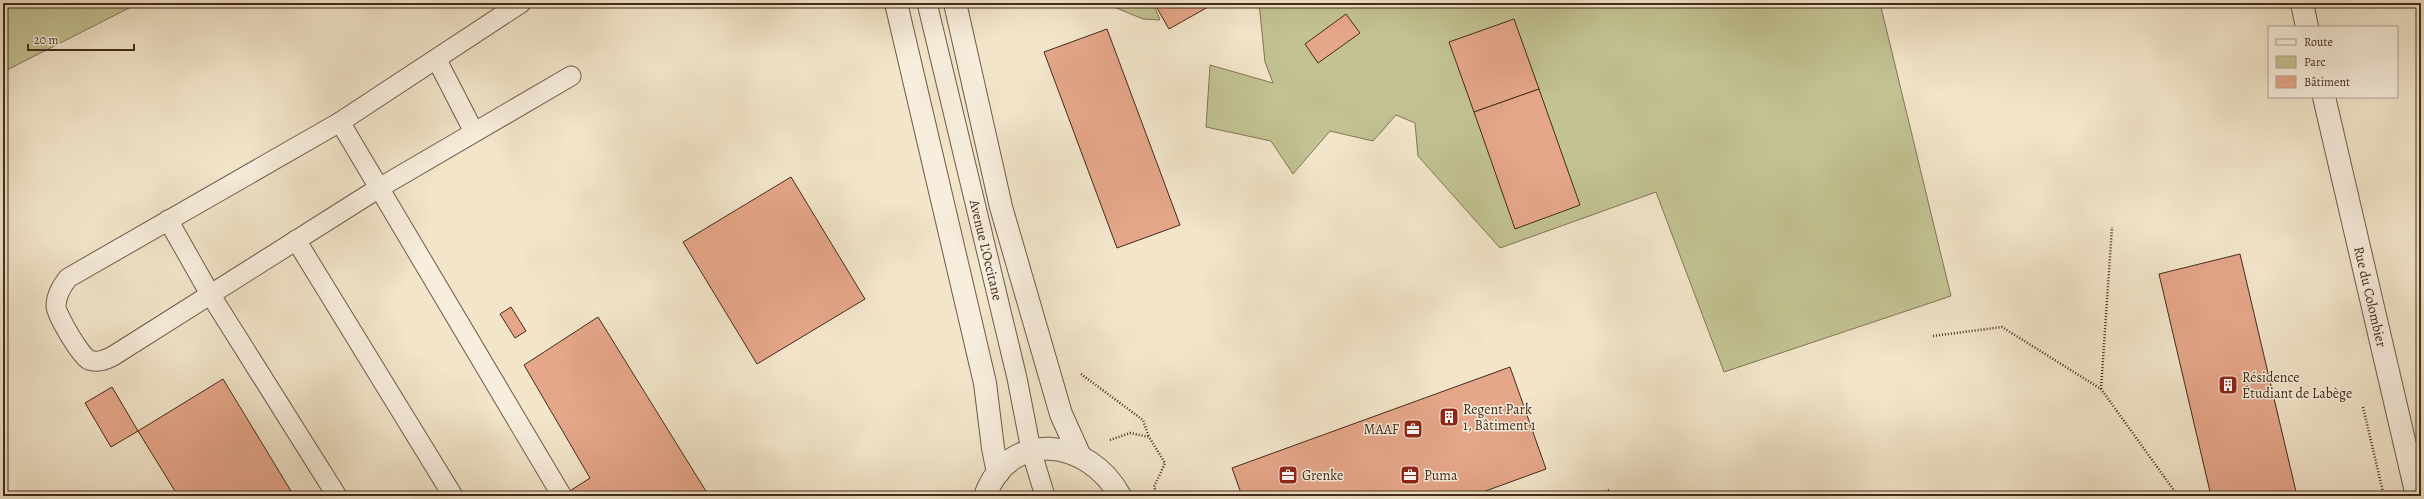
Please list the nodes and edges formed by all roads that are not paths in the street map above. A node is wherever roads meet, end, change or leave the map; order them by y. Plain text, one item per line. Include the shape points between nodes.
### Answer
1 (521, 3) edge
2 (896, 3) edge
3 (927, 3) edge
4 (955, 3) edge
5 (2302, 3) edge
6 (2307, 26) edge
7 (437, 60) junction
8 (571, 76) dead end
9 (2324, 98) edge
10 (340, 122) junction
11 (474, 132) junction
12 (379, 188) junction
13 (168, 220) junction
14 (296, 240) junction
15 (210, 294) junction
16 (1031, 450) junction
17 (1079, 454) junction
18 (998, 473) junction
19 (337, 496) edge
20 (454, 496) edge
21 (562, 496) edge
22 (985, 496) edge
23 (1045, 496) edge
24 (1120, 496) edge
25 (2417, 496) edge

1 - 7 lane
2 - 18 street via 985,382 992,448
3 - 16 lane, Avenue L'Occitane via 1015,370
4 - 17 street, Avenue L'Occitane via 1001,207 1061,414
5 - 6 street
7 - 10 lane
7 - 11 lane
8 - 11 lane
9 - 25 street, Rue du Colombier
10 - 12 lane
10 - 13 lane
11 - 12 lane
12 - 14 lane
12 - 21 lane
13 - 15 lane
13 - 15 lane via 68,278 61,287 56,307 80,352 88,360 101,362
14 - 15 lane
14 - 20 lane
15 - 19 lane
16 - 17 street via 1056,448
16 - 18 street
16 - 23 lane, Avenue L'Occitane
17 - 24 street via 1113,483
18 - 22 street

